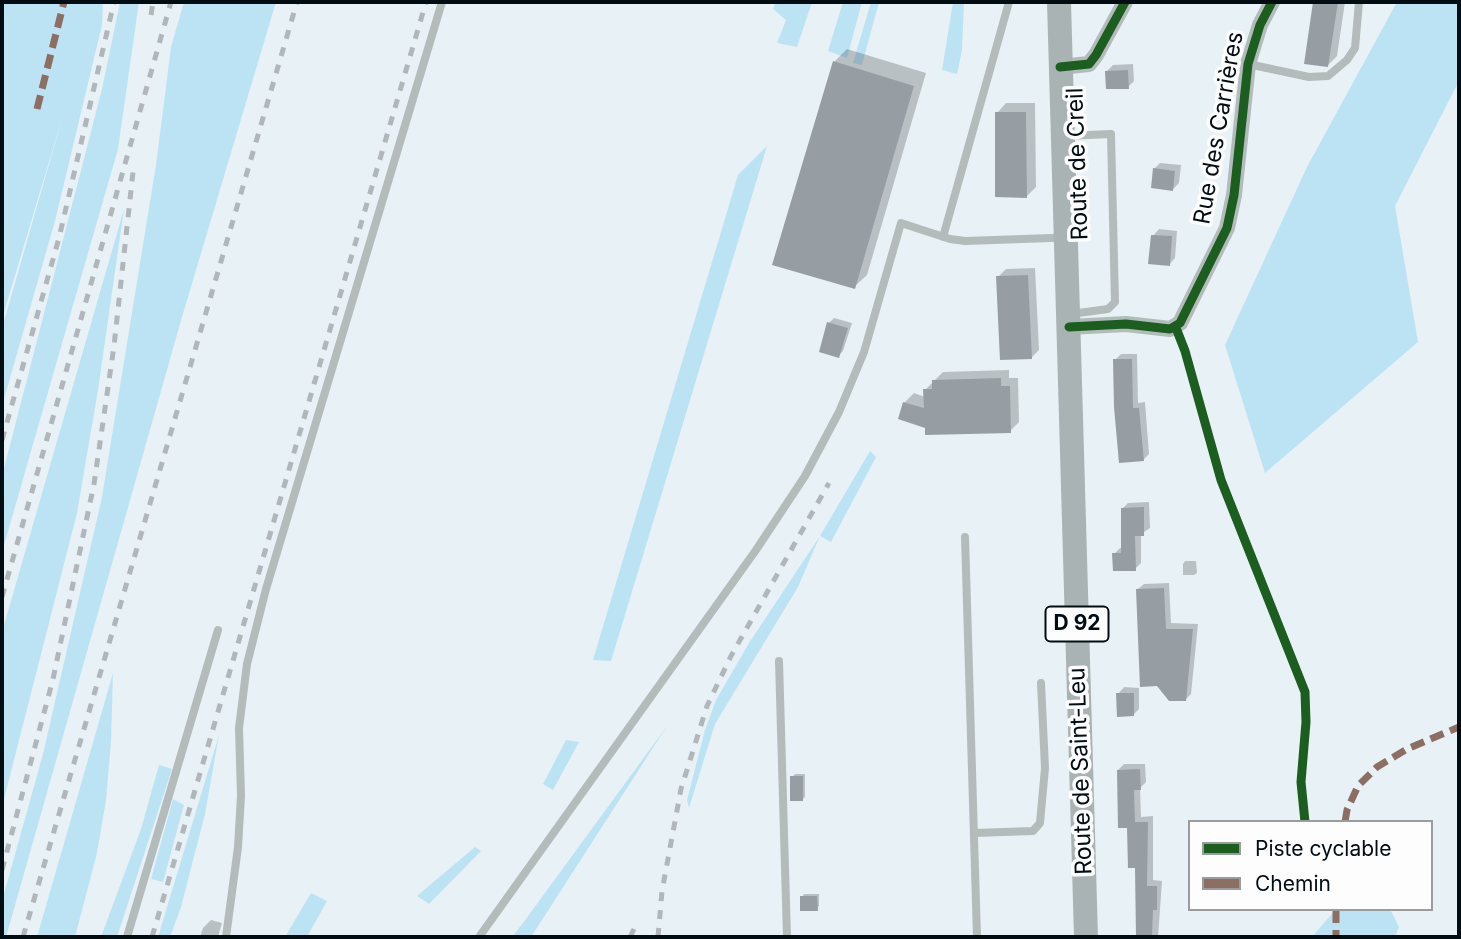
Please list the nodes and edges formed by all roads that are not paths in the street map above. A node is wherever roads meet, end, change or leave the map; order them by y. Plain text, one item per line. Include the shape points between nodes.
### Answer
1 (442, 2) edge
2 (1009, 2) edge
3 (1059, 2) edge
4 (1074, 2) edge
5 (1125, 2) edge
6 (1272, 2) edge
7 (1359, 2) edge
8 (1248, 64) junction
9 (1067, 67) junction
10 (1069, 136) junction
11 (943, 237) junction
12 (1072, 238) junction
13 (1074, 318) junction
14 (965, 537) dead end
15 (218, 630) dead end
16 (779, 661) dead end
17 (1041, 683) dead end
18 (974, 833) junction
19 (127, 937) edge
20 (226, 937) edge
21 (479, 937) edge
22 (787, 937) edge
23 (977, 937) edge
24 (1086, 937) edge
25 (1101, 937) edge

1 - 20 lane via 247,664 239,728 242,796
2 - 11 lane
3 - 9 main road, Route de Creil / D 92
4 - 9 main road, Route de Creil / D 92
5 - 9 street via 1094,59
6 - 8 street, Rue des Carrières
7 - 8 lane via 1355,48 1328,76 1308,77
8 - 13 street, Rue des Carrières via 1230,218 1180,323 1170,329
9 - 10 main road, Route de Creil / D 92
10 - 12 main road, Route de Creil / D 92
10 - 13 lane via 1111,134 1115,302 1108,309
11 - 12 lane
11 - 21 lane via 901,223 864,352 805,476
12 - 13 main road, Route de Creil / D 92
13 - 24 main road, Route de Saint-Leu / D 92
13 - 25 main road, Route de Saint-Leu / D 92
14 - 18 lane
15 - 19 lane
16 - 22 lane
17 - 18 lane via 1045,768 1040,823 1033,831
18 - 23 lane

